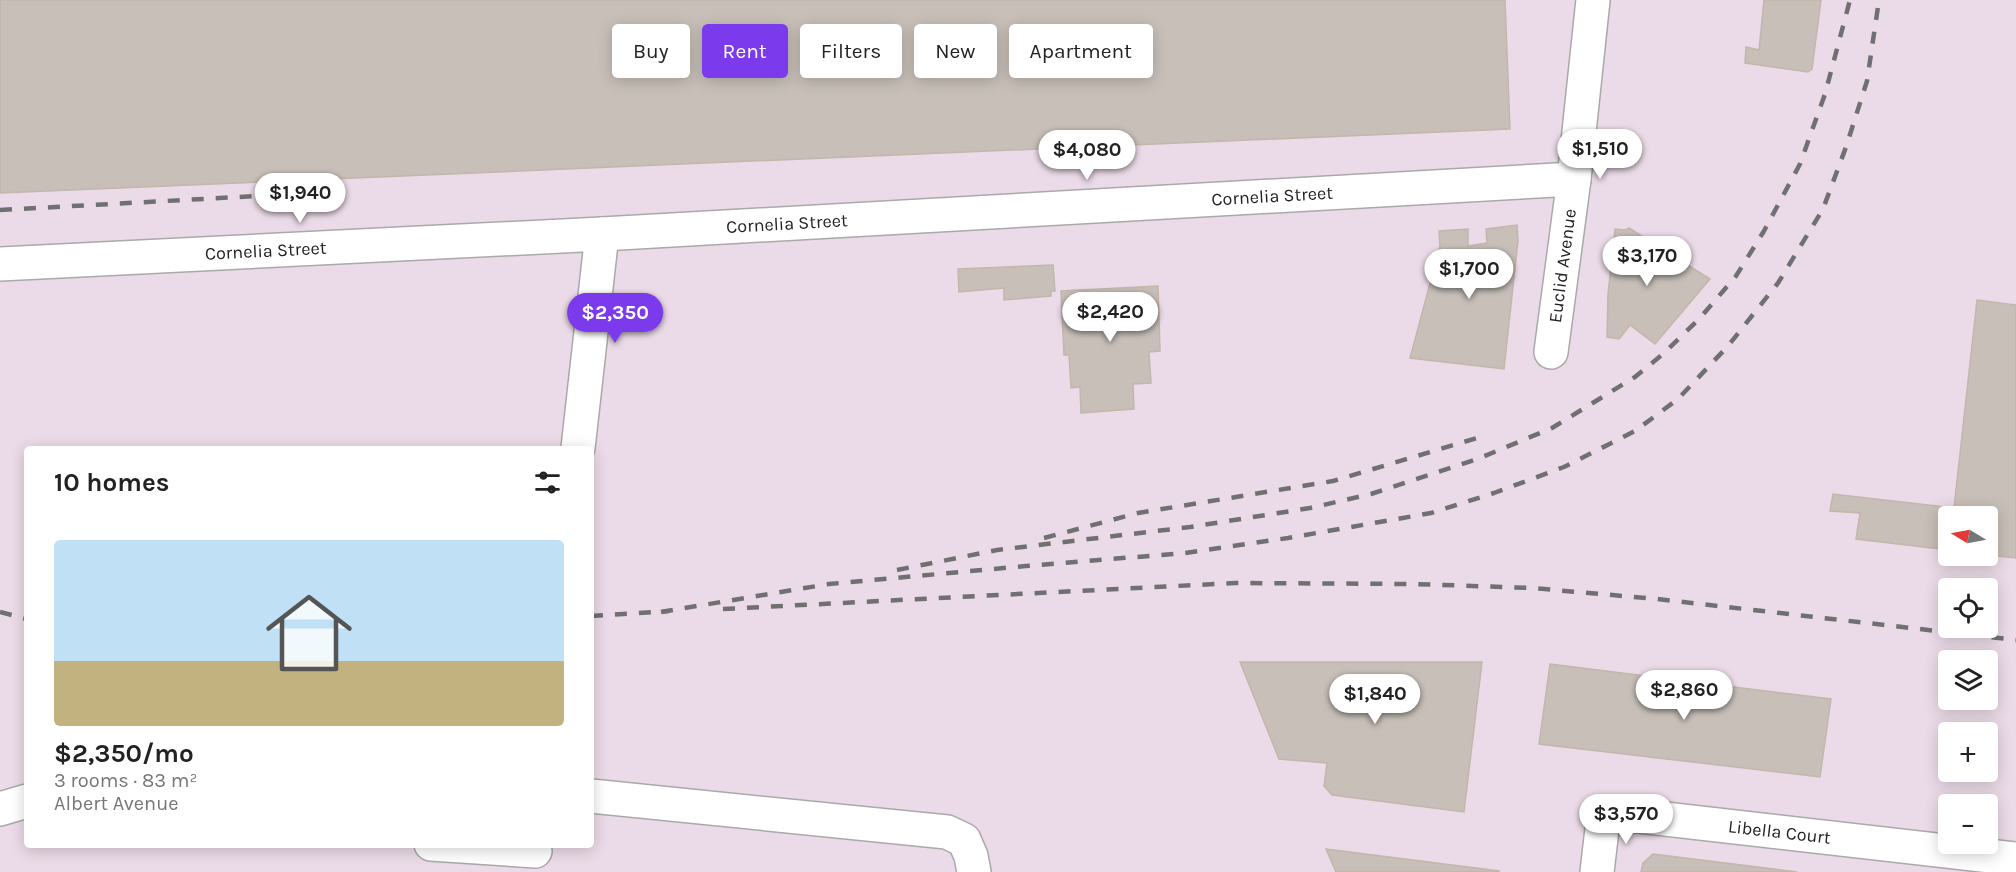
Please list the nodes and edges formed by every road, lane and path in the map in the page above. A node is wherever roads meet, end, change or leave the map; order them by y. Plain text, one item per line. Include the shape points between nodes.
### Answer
1 (1593, 0) edge
2 (1574, 179) junction
3 (602, 234) junction
4 (0, 264) edge
5 (1551, 352) dead end
6 (578, 446) edge
7 (594, 796) edge
8 (24, 802) edge
9 (0, 809) edge
10 (465, 848) edge
11 (534, 856) edge
12 (2016, 859) edge
13 (974, 872) edge
14 (1597, 872) edge

1 - 2 street, Euclid Avenue
2 - 3 street, Cornelia Street
2 - 5 street, Euclid Avenue
3 - 4 street, Cornelia Street
3 - 6 street
7 - 13 street via 946,832 964,840
8 - 9 street
10 - 11 street
12 - 14 street, Libella Court via 1604,812

